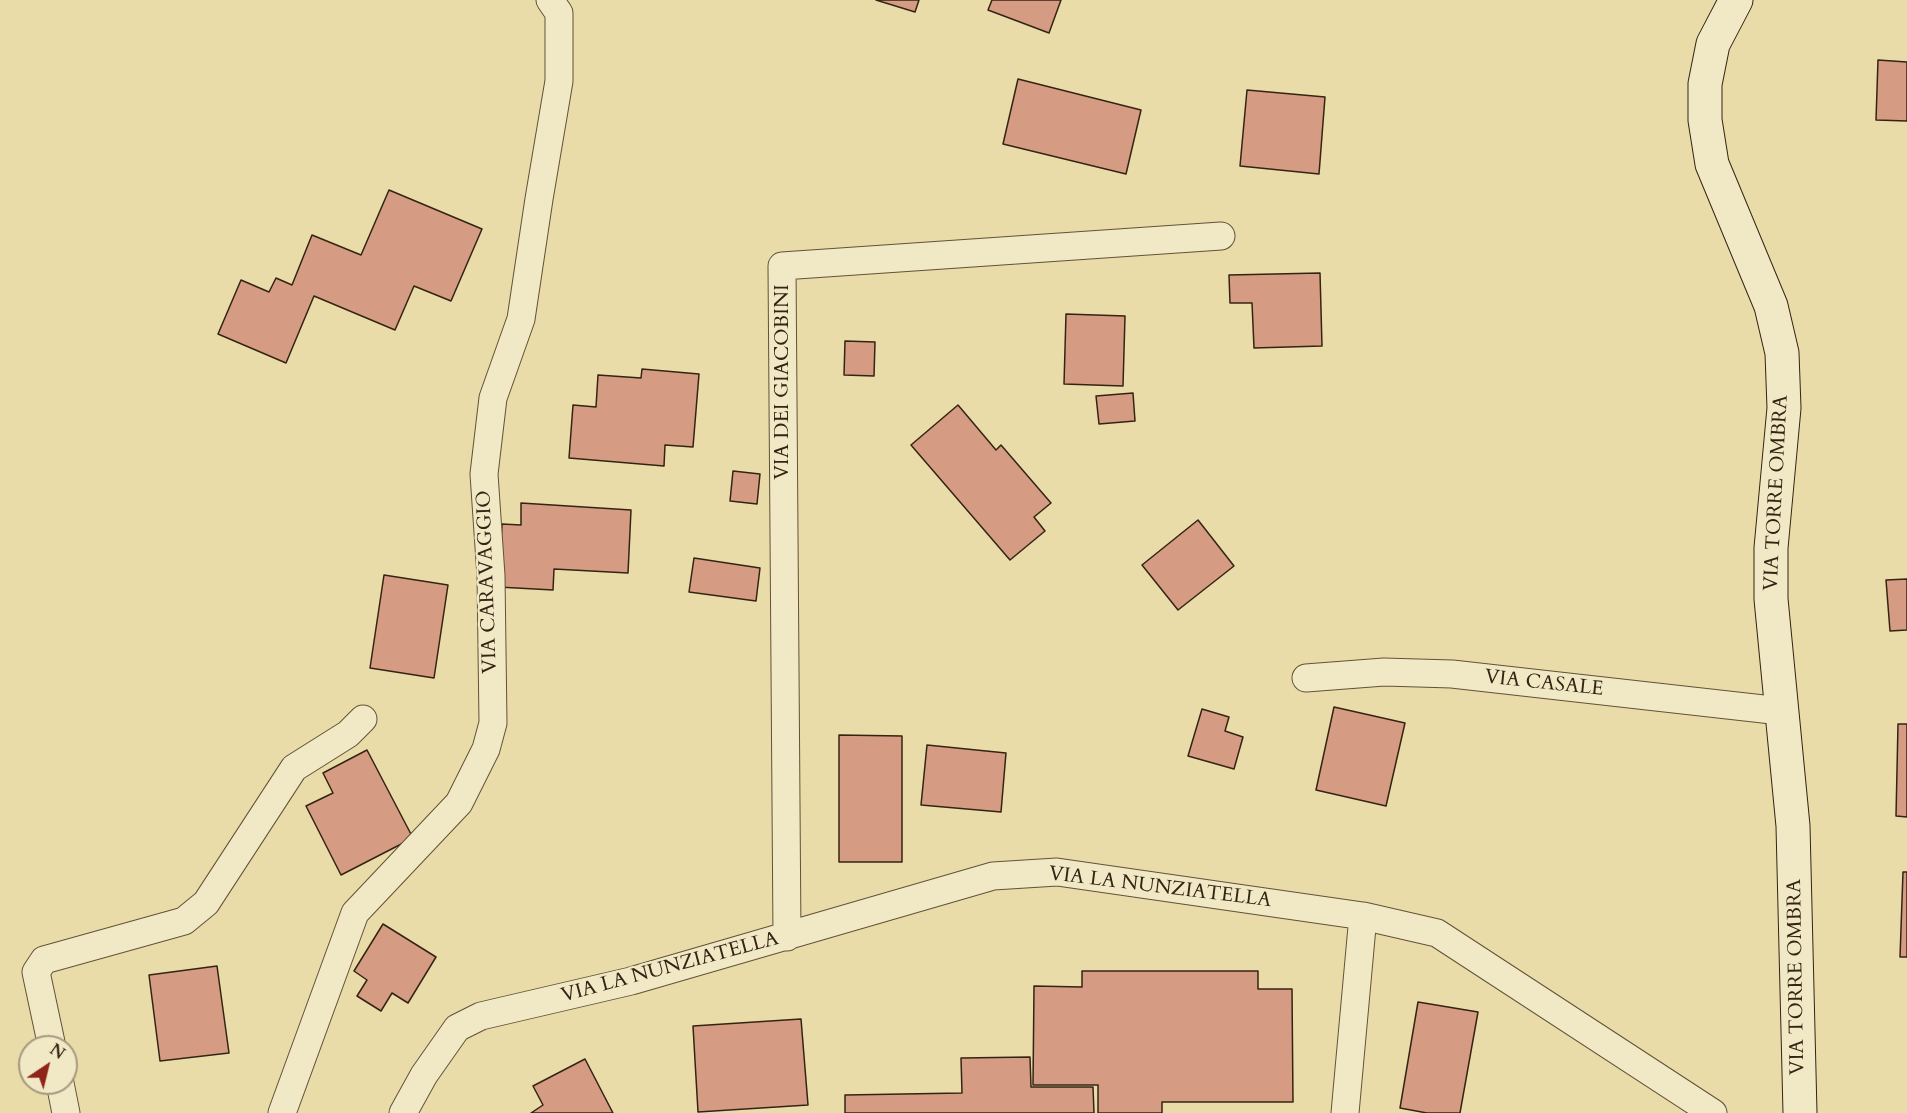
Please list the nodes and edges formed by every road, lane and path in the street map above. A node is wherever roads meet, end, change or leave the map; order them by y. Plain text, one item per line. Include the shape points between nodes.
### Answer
1 (550, 0) edge
2 (1736, 0) edge
3 (1221, 236) dead end
4 (1306, 678) dead end
5 (1781, 711) junction
6 (363, 718) dead end
7 (1363, 916) junction
8 (787, 937) junction
9 (49, 1035) edge
10 (62, 1095) edge
11 (66, 1113) edge
12 (282, 1113) edge
13 (403, 1113) edge
14 (1345, 1113) edge
15 (1713, 1113) edge
16 (1800, 1113) edge

1 - 12 street, VIA CARAVAGGIO via 559,12 559,81 521,320 493,398 484,474 491,576 493,723 486,749 459,803 355,913
2 - 5 street, VIA TORRE OMBRA via 1713,44 1705,84 1705,120 1712,164 1772,306 1782,353 1784,408 1771,548 1771,599
3 - 8 street, VIA DEI GIACOBINI via 782,266
4 - 5 street, VIA CASALE via 1384,672 1452,674
5 - 16 street, VIA TORRE OMBRA via 1793,826
6 - 9 street via 348,734 294,768 206,903 184,921 44,960 36,972
7 - 8 street, VIA LA NUNZIATELLA via 1057,872 993,876
7 - 14 street
7 - 15 street, VIA LA NUNZIATELLA via 1437,933
8 - 13 street, VIA LA NUNZIATELLA via 631,981 481,1016 457,1028
10 - 11 street

